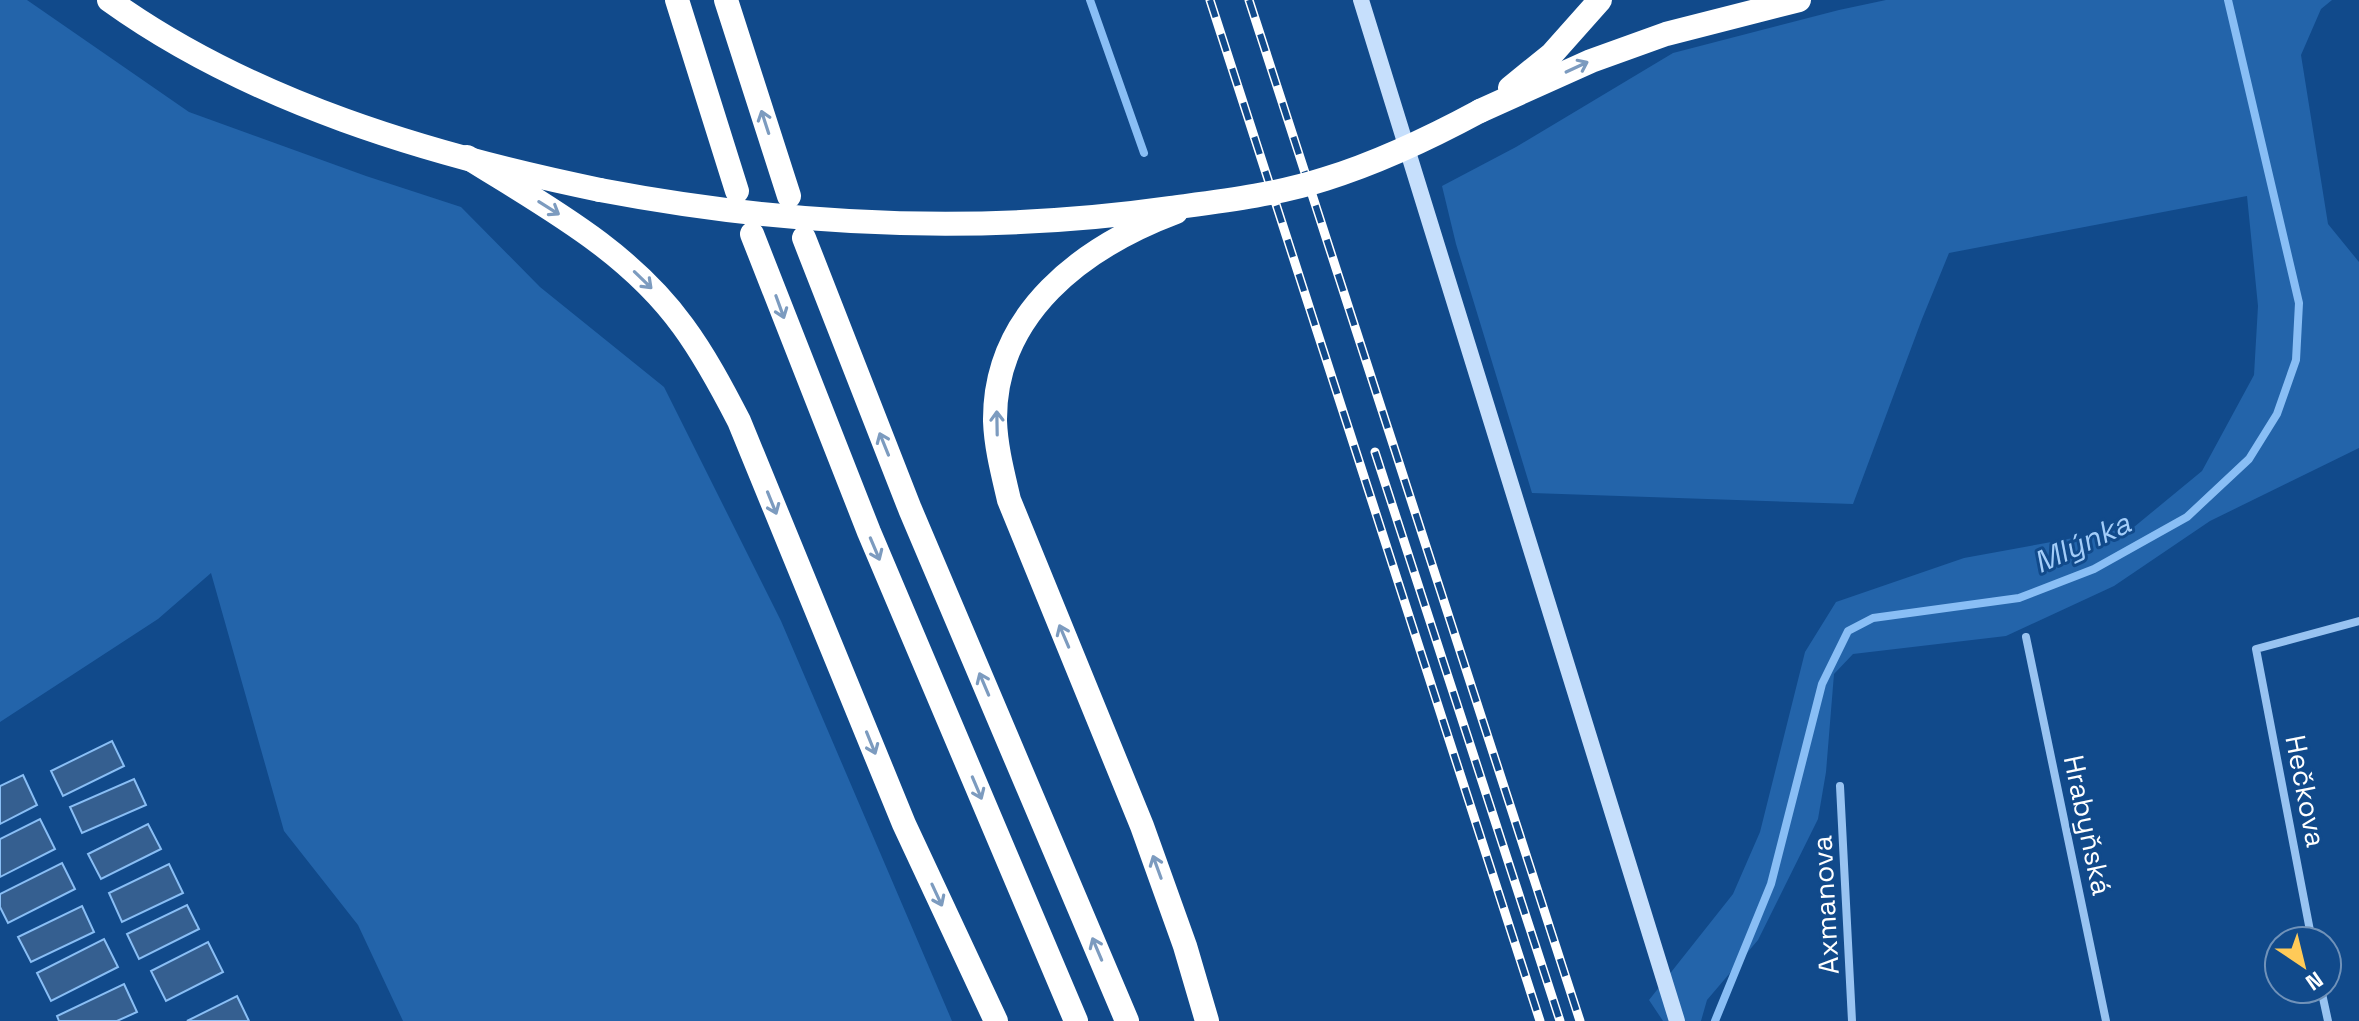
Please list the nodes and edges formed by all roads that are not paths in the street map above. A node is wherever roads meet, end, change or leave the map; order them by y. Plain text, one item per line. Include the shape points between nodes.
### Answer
1 (95, 0) edge
2 (109, 0) edge
3 (677, 0) edge
4 (726, 0) edge
5 (1361, 0) edge
6 (1600, 0) edge
7 (1799, 0) edge
8 (136, 19) junction
9 (1480, 111) junction
10 (467, 157) junction
11 (737, 191) dead end
12 (789, 196) dead end
13 (1196, 205) junction
14 (752, 234) dead end
15 (804, 238) dead end
16 (2359, 621) edge
17 (2026, 637) dead end
18 (1840, 786) dead end
19 (2309, 925) edge
20 (996, 1021) edge
21 (1076, 1021) edge
22 (1127, 1021) edge
23 (1207, 1021) edge
24 (1677, 1021) edge
25 (1852, 1021) edge
26 (2106, 1021) edge

1 - 8 highway
2 - 8 highway
3 - 11 highway
12 -> 4 highway
5 - 24 street
6 - 9 highway via 1552,54
9 -> 7 highway via 1666,34
8 - 10 highway via 194,54 316,109
9 - 13 highway, bridge via 1403,150 1322,180
10 - 13 highway, bridge via 600,190 710,209 873,223 1045,221
10 -> 20 highway via 613,252 682,323 712,367 904,824
23 -> 13 highway, bridge via 1142,826 1009,500 995,420 1005,359 1036,304 1113,239
14 -> 21 highway via 869,532
22 -> 15 highway via 910,509
16 - 19 street, Hečkova via 2256,649
17 - 26 street, Hrabyňská
18 - 25 street, Axmanova

